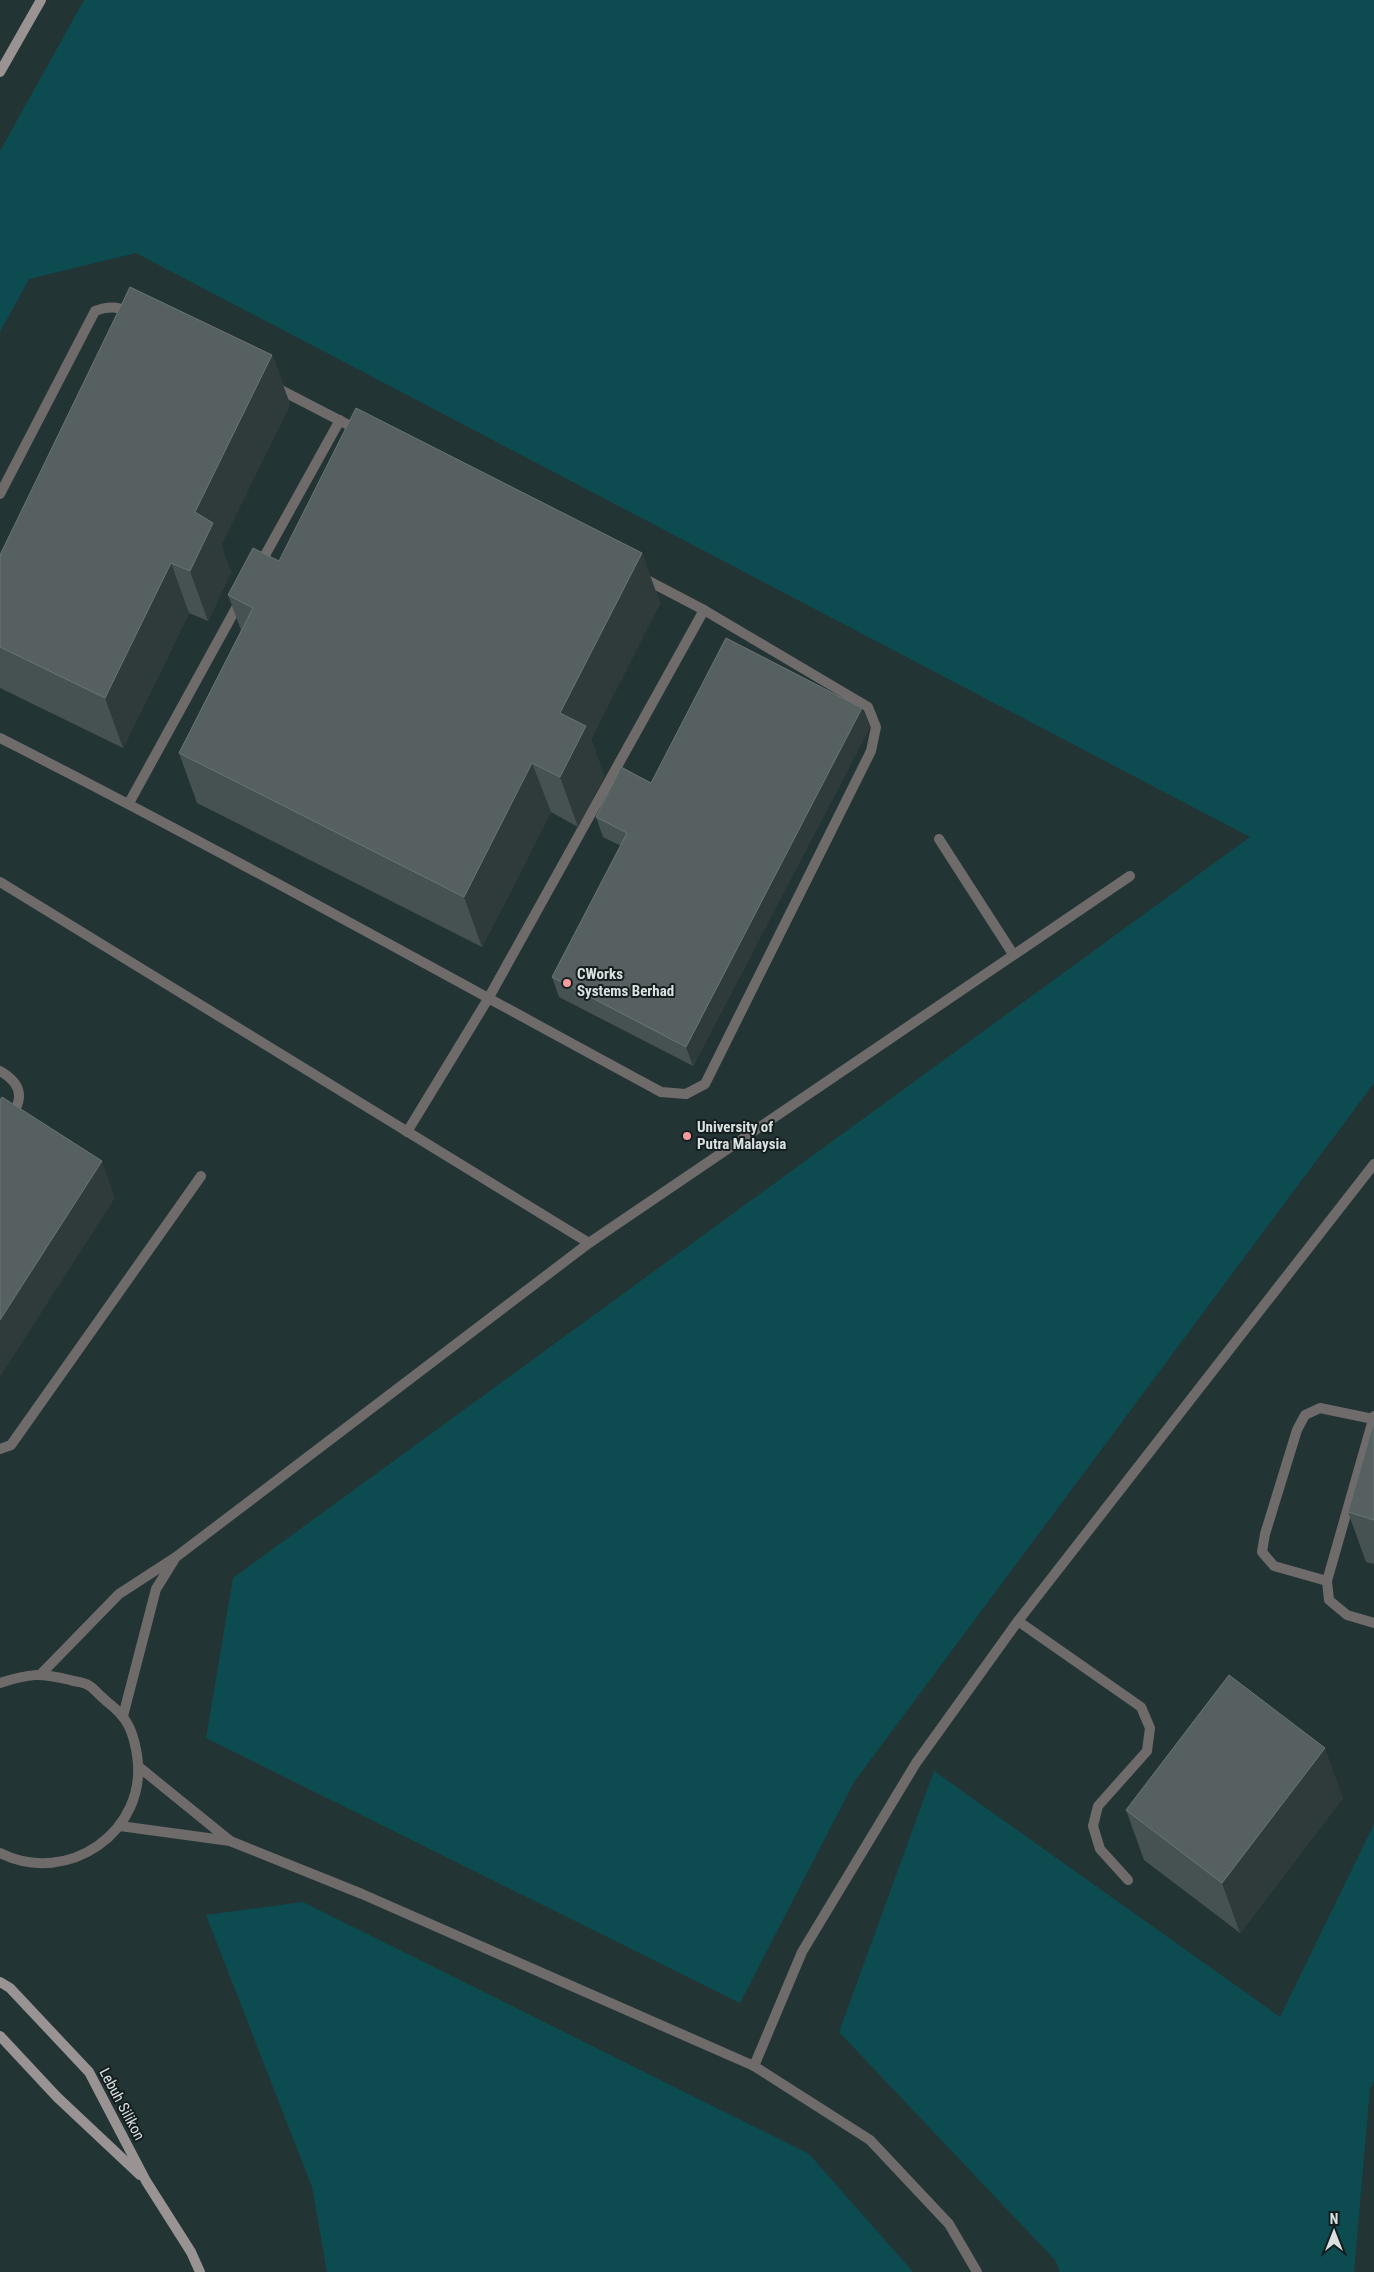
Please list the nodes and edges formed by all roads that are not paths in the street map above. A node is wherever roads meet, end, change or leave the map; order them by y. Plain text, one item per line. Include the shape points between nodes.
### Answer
1 (41, 0) edge
2 (0, 72) edge
3 (138, 316) edge
4 (270, 384) edge
5 (340, 420) junction
6 (366, 434) edge
7 (0, 494) edge
8 (635, 574) edge
9 (254, 577) edge
10 (244, 594) edge
11 (704, 610) junction
12 (0, 738) edge
13 (129, 803) junction
14 (938, 839) dead end
15 (1130, 876) dead end
16 (0, 882) edge
17 (1012, 954) junction
18 (488, 999) junction
19 (0, 1071) edge
20 (407, 1132) junction
21 (0, 1136) edge
22 (1374, 1164) edge
23 (201, 1176) dead end
24 (589, 1243) junction
25 (1374, 1418) edge
26 (0, 1449) edge
27 (176, 1557) junction
28 (1327, 1581) junction
29 (1018, 1621) junction
30 (1374, 1623) edge
31 (42, 1674) junction
32 (0, 1683) edge
33 (123, 1716) junction
34 (139, 1767) junction
35 (120, 1826) junction
36 (230, 1841) junction
37 (0, 1853) edge
38 (1128, 1880) dead end
39 (0, 1982) edge
40 (0, 2036) edge
41 (754, 2066) junction
42 (146, 2181) junction
43 (200, 2272) edge
44 (977, 2272) edge

1 - 2 street
3 - 7 street via 120,307 106,306 95,311
4 - 5 street
5 - 6 street
5 - 9 street
8 - 11 street
10 - 13 street
11 - 18 street
11 - 18 street via 868,707 876,727 871,751 705,1084 686,1094 661,1092
12 - 13 street
13 - 18 street
14 - 17 street
15 - 17 street
16 - 20 street
17 - 24 street
18 - 20 street
19 - 21 street via 13,1078 20,1090 18,1106
20 - 24 street
22 - 29 street
23 - 26 street via 11,1445
24 - 27 street
25 - 28 street
25 - 28 street via 1320,1408 1305,1415 1297,1430 1265,1534 1262,1552 1274,1566
27 - 31 street via 119,1594
27 - 33 street via 156,1589
28 - 30 street via 1329,1600 1347,1615
29 - 38 street via 1141,1707 1150,1728 1148,1751 1098,1806 1093,1826 1100,1848
29 - 41 street via 916,1763 802,1952
31 - 32 street
31 - 33 street via 88,1685
33 - 34 street via 134,1740
34 - 35 street via 134,1798
34 - 36 street
35 - 36 street
35 - 37 street via 99,1847 73,1860 43,1865 14,1860
36 - 41 street via 362,1894
39 - 42 street, Lebuh Silikon via 10,1988 89,2072
40 - 42 street, Lebuh Silikon
41 - 44 street via 870,2140 949,2224
42 - 43 street, Lebuh Silikon

